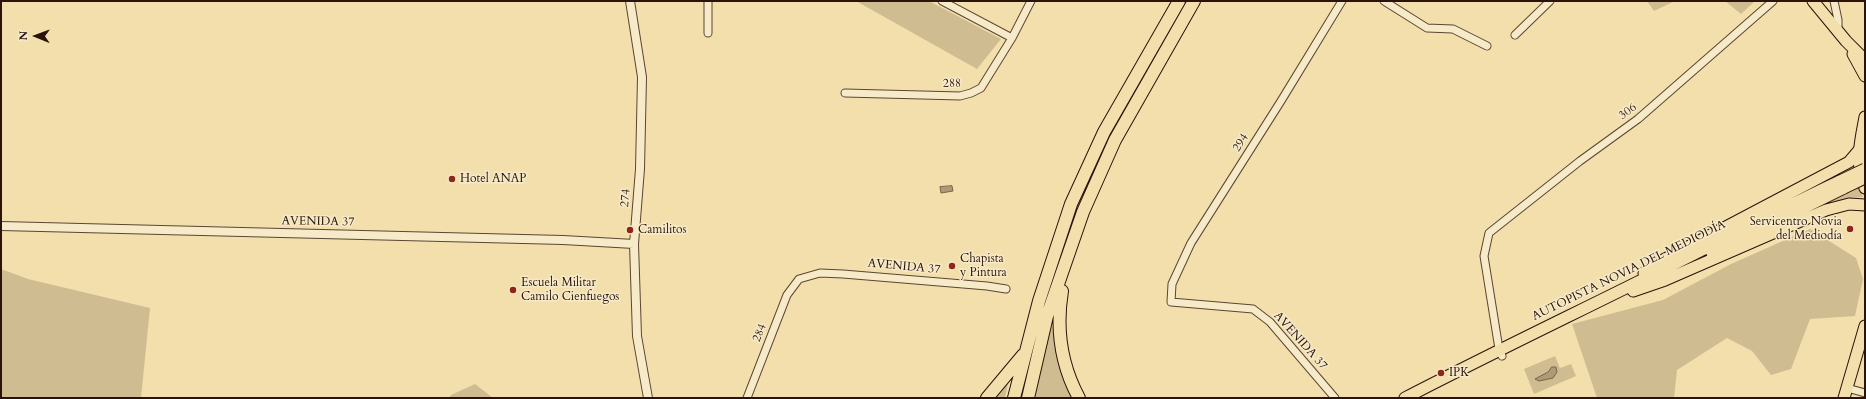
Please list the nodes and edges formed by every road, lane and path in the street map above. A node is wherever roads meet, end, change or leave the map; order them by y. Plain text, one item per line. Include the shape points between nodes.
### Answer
1 (630, 1) edge
2 (708, 1) edge
3 (942, 1) edge
4 (1031, 1) edge
5 (1179, 1) edge
6 (1194, 1) edge
7 (1342, 1) edge
8 (1384, 1) edge
9 (1550, 1) edge
10 (1773, 1) edge
11 (1813, 1) edge
12 (1834, 1) edge
13 (1838, 32) junction
14 (708, 33) dead end
15 (1515, 35) dead end
16 (1012, 38) junction
17 (1846, 41) junction
18 (1487, 46) dead end
19 (1865, 60) edge
20 (1865, 76) edge
21 (845, 93) dead end
22 (1865, 117) edge
23 (1860, 149) junction
24 (1865, 169) edge
25 (1865, 178) edge
26 (1865, 188) edge
27 (1865, 205) edge
28 (1083, 212) junction
29 (1, 226) edge
30 (634, 244) junction
31 (1664, 273) junction
32 (800, 279) joint
33 (1006, 289) dead end
34 (1627, 290) junction
35 (1171, 302) joint
36 (1865, 326) edge
37 (1025, 352) junction
38 (1501, 353) junction
39 (1845, 393) edge
40 (1865, 393) edge
41 (648, 398) edge
42 (747, 398) edge
43 (987, 398) edge
44 (1014, 398) edge
45 (1028, 398) edge
46 (1079, 398) edge
47 (1335, 398) edge
48 (1405, 398) edge
49 (1419, 398) edge

1 - 30 street, 274 via 642,77 640,169
2 - 14 street
3 - 16 street
4 - 16 street, 288
5 - 37 highway via 1104,132 1071,204
6 - 28 highway via 1115,140
7 - 35 street, 294 via 1191,242 1172,284
8 - 18 street via 1427,28 1453,28
9 - 15 street
10 - 38 street, 306 via 1638,119 1489,233 1484,256
11 - 13 main road
12 - 13 street
13 - 17 main road
16 - 21 street, 288 via 981,88 972,93 960,96
17 - 19 main road
17 - 20 main road
22 - 23 main road
23 - 26 main road via 1858,166
23 - 34 main road via 1849,162 1665,259
24 - 31 main road, AUTOPISTA NOVIA DEL MEDIODÍA, bridge via 1795,202
25 - 31 main road, AUTOPISTA NOVIA DEL MEDIODÍA, bridge
27 - 34 main road via 1849,204 1826,210 1665,280
28 - 45 highway via 1047,316
28 - 46 highway via 1062,288 1058,313 1060,341 1070,382
29 - 30 street, AVENIDA 37
30 - 41 street, 274 via 637,336
31 - 34 main road, AUTOPISTA NOVIA DEL MEDIODÍA
32 - 33 street, AVENIDA 37 via 820,274 835,274
32 - 42 street, 284 via 787,295
34 - 38 main road, AUTOPISTA NOVIA DEL MEDIODÍA
35 - 47 street, AVENIDA 37 via 1253,309 1270,322
36 - 39 main road
37 - 43 highway
37 - 44 highway
38 - 48 main road, AUTOPISTA NOVIA DEL MEDIODÍA
38 - 49 main road, AUTOPISTA NOVIA DEL MEDIODÍA
39 - 40 street

